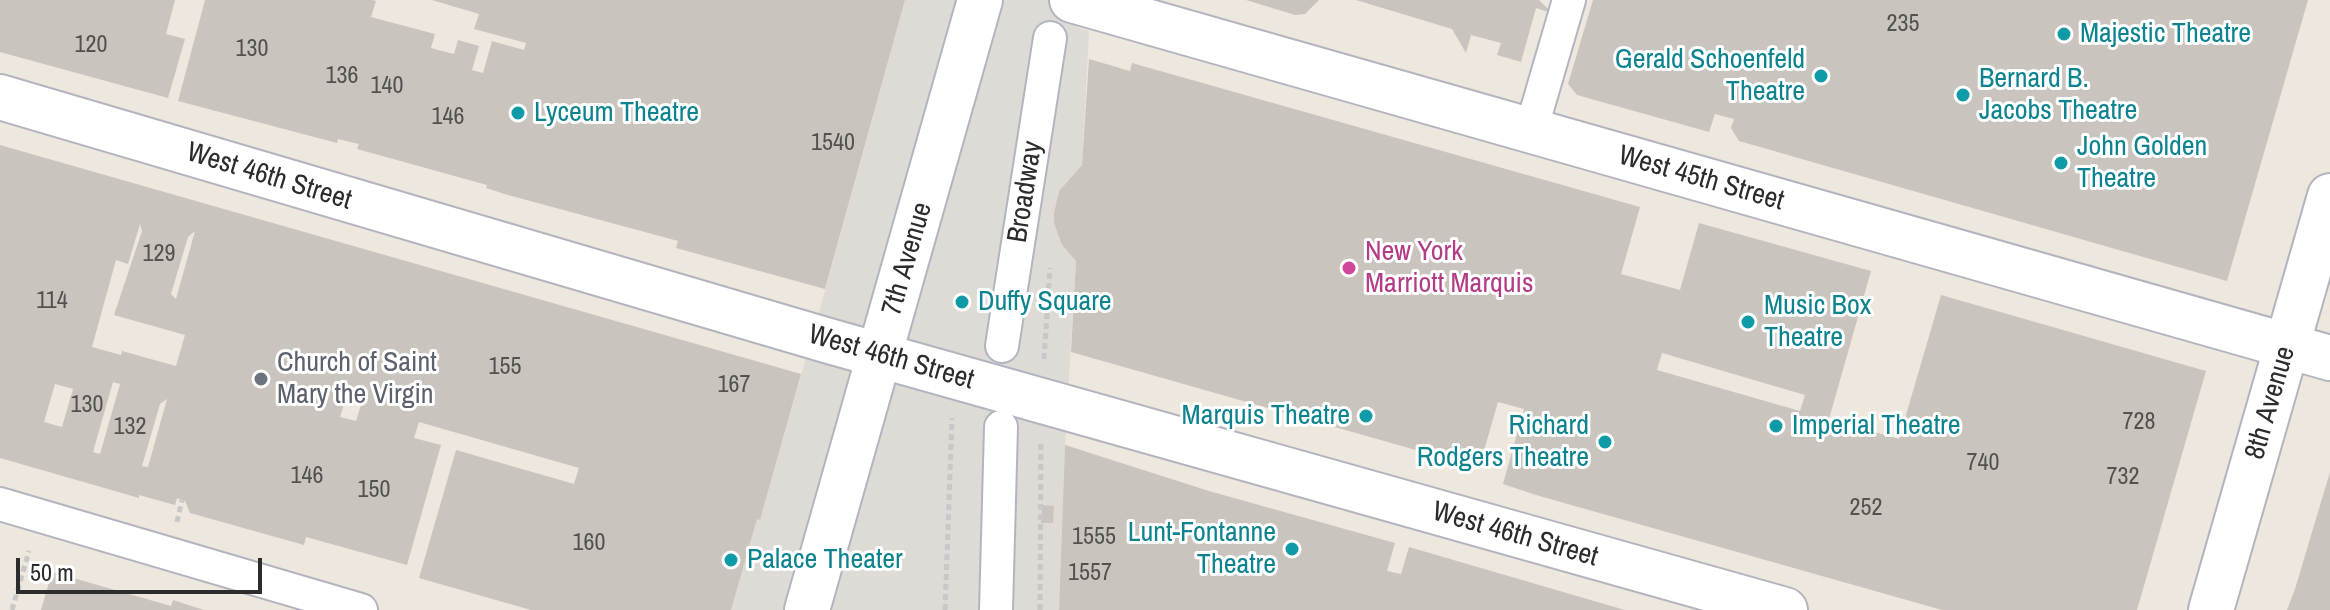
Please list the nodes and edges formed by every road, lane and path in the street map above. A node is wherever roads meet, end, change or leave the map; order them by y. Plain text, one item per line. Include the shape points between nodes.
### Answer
1 (980, 0) edge
2 (1072, 0) edge
3 (1569, 0) edge
4 (1050, 38) dead end
5 (0, 97) edge
6 (1531, 130) junction
7 (2330, 196) edge
8 (1002, 346) dead end
9 (2287, 346) junction
10 (881, 356) junction
11 (2330, 358) edge
12 (952, 418) dead end
13 (1001, 427) dead end
14 (1041, 435) dead end
15 (182, 500) dead end
16 (0, 504) edge
17 (177, 522) dead end
18 (29, 551) dead end
19 (12, 610) edge
20 (361, 610) edge
21 (807, 610) edge
22 (945, 610) edge
23 (996, 610) edge
24 (1040, 610) edge
25 (1785, 610) edge
26 (2211, 610) edge

1 - 10 main road, 7th Avenue
2 - 6 main road, West 45th Street
3 - 6 street
4 - 8 street, Broadway
5 - 10 main road, West 46th Street
6 - 9 main road, West 45th Street
7 - 9 main road, 8th Avenue
9 - 11 main road, West 45th Street
9 - 26 main road, 8th Avenue
10 - 21 main road, 7th Avenue
10 - 25 main road, West 46th Street
12 - 22 path
13 - 23 street
14 - 24 path
15 - 17 path
16 - 20 street
18 - 19 path

